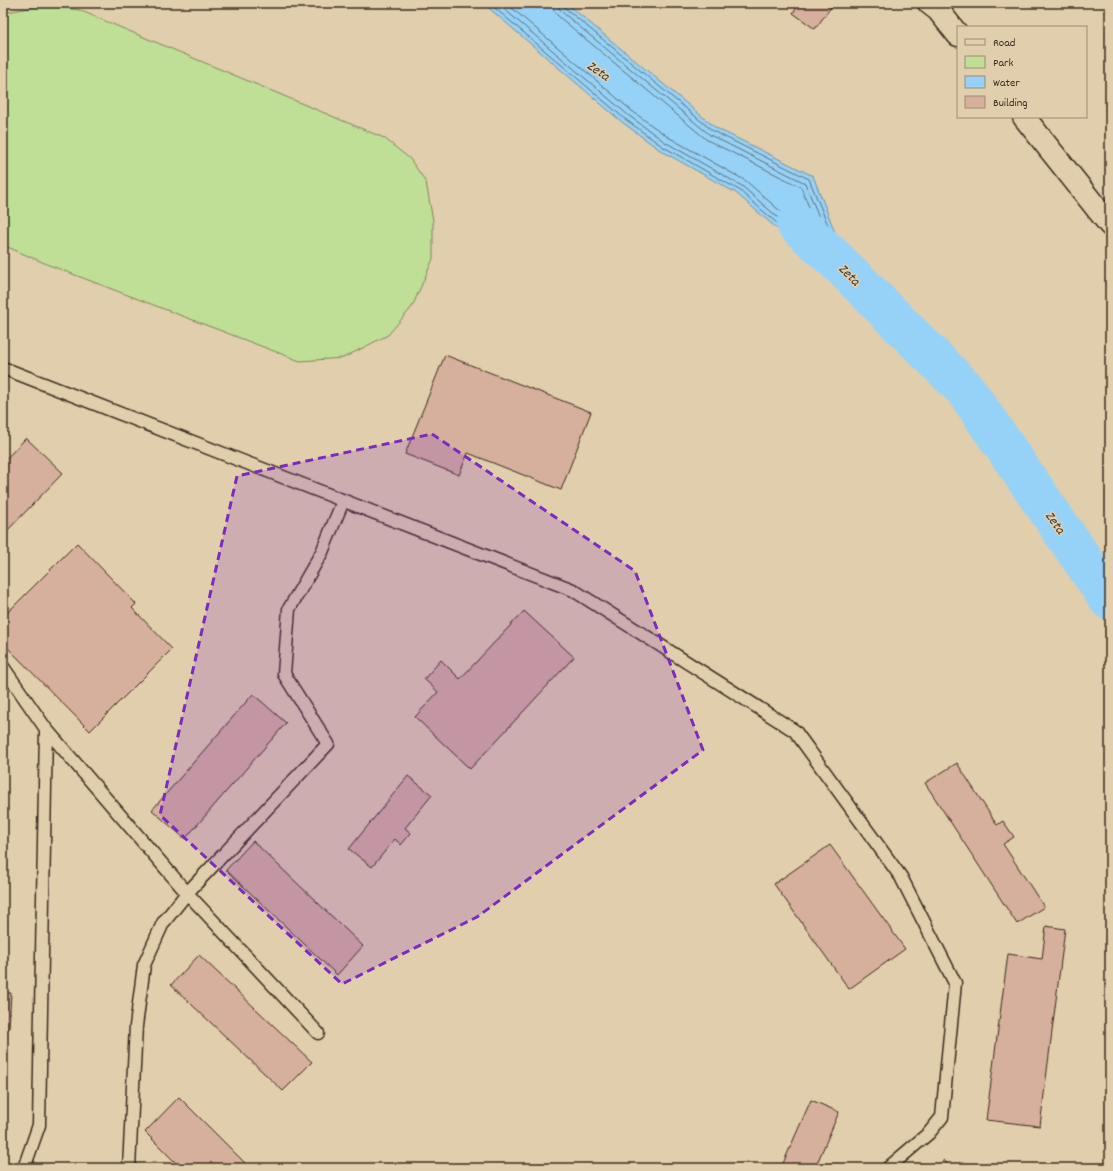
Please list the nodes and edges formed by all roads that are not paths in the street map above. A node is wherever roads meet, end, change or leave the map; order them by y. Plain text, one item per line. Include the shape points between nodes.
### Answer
1 (930, 3) edge
2 (957, 34) edge
3 (1025, 118) edge
4 (1110, 224) edge
5 (3, 368) edge
6 (343, 501) junction
7 (3, 667) edge
8 (46, 729) junction
9 (187, 893) junction
10 (318, 1033) dead end
11 (24, 1168) edge
12 (129, 1168) edge
13 (888, 1168) edge

1 - 2 street
3 - 4 street
5 - 6 lane
6 - 9 lane via 322,552 289,609 284,674 328,744
6 - 13 lane via 573,590 795,731 901,877 955,983 942,1117 929,1133
7 - 8 lane
8 - 9 lane
8 - 11 lane via 39,1125
9 - 10 lane
9 - 12 lane via 163,923 144,965 136,1026

